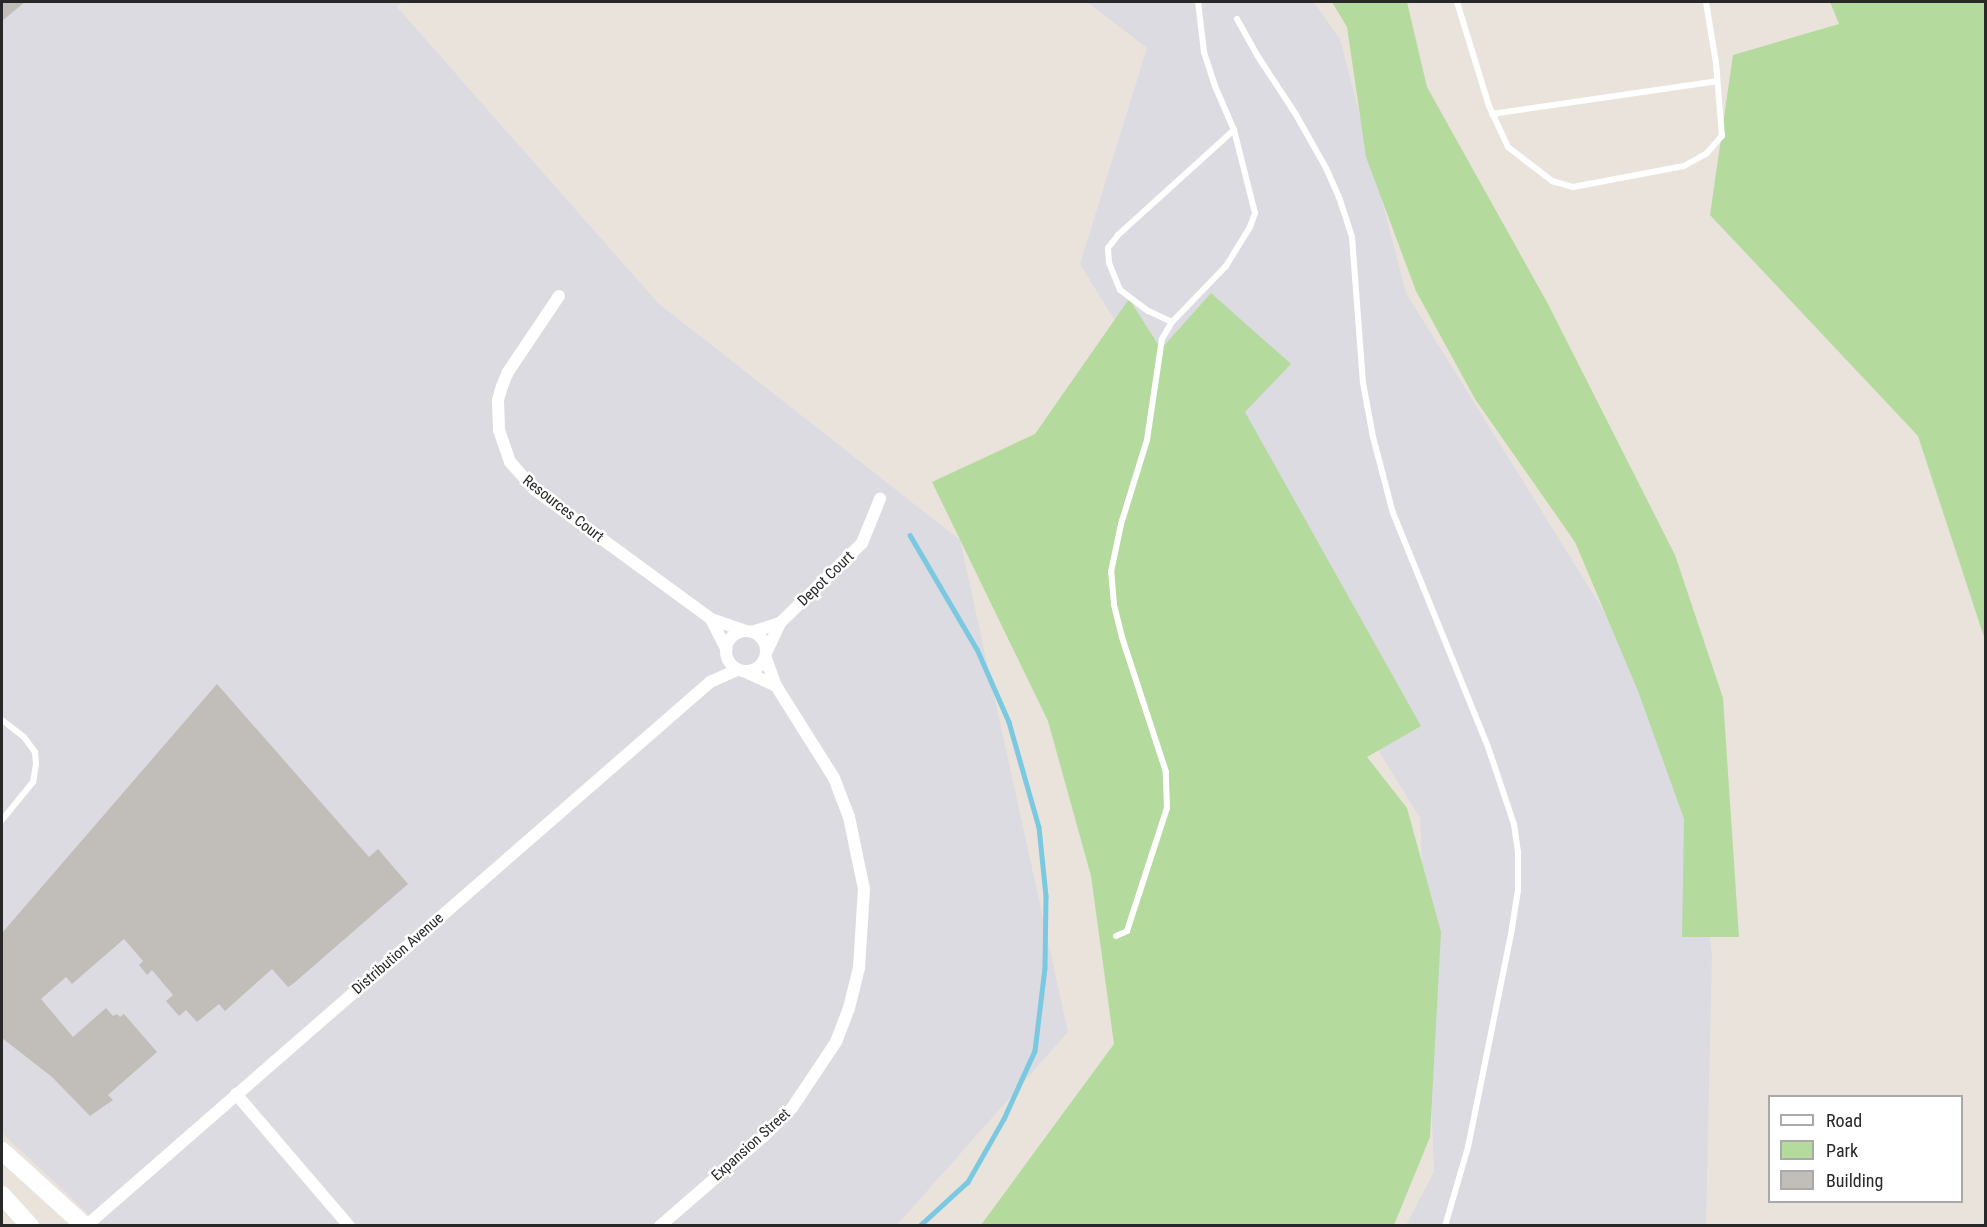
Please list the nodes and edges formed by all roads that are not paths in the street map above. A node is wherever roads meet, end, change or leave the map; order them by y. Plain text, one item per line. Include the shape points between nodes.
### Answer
1 (1198, 2) edge
2 (1457, 2) edge
3 (1706, 2) edge
4 (1237, 18) dead end
5 (1717, 81) junction
6 (1492, 114) junction
7 (1234, 130) junction
8 (559, 296) dead end
9 (1172, 322) junction
10 (880, 499) dead end
11 (711, 619) junction
12 (780, 623) junction
13 (748, 632) junction
14 (727, 653) junction
15 (766, 654) junction
16 (741, 670) junction
17 (710, 682) junction
18 (776, 686) junction
19 (2, 720) edge
20 (2, 820) edge
21 (1116, 936) dead end
22 (236, 1094) junction
23 (2, 1150) edge
24 (2, 1195) edge
25 (30, 1226) edge
26 (85, 1226) edge
27 (350, 1226) edge
28 (660, 1226) edge
29 (1445, 1226) edge

1 - 7 lane via 1204,52
2 - 6 lane
3 - 5 lane
4 - 29 lane via 1306,131 1339,197 1352,237 1364,383 1373,437 1394,513 1487,744 1514,824 1518,890 1512,929 1468,1148
5 - 6 lane
5 - 6 lane via 1722,136 1707,153 1684,166 1573,187 1552,181 1508,147
7 - 9 lane via 1255,213 1226,266
7 - 9 lane via 1108,248 1111,270 1120,290 1148,311
8 - 11 street, Resources Court via 502,386 498,423 506,454 515,470 535,490
9 - 21 lane via 1162,339 1147,440 1110,572 1122,637 1166,772 1167,808 1127,932
10 - 12 street, Depot Court via 862,543
11 - 13 street
11 - 14 street
12 - 13 street
12 - 15 street
13 - 14 street via 732,637
13 - 15 street via 762,639
14 - 16 street
14 - 17 street
15 - 16 street via 757,668
15 - 18 street, Expansion Street
16 - 17 street
16 - 18 street
17 - 22 street, Distribution Avenue
18 - 28 street, Expansion Street via 834,778 854,835 864,889 856,986 836,1042 792,1108
19 - 20 lane via 36,752 33,782
22 - 26 street, Distribution Avenue
22 - 27 street
23 - 26 main road
24 - 25 main road

